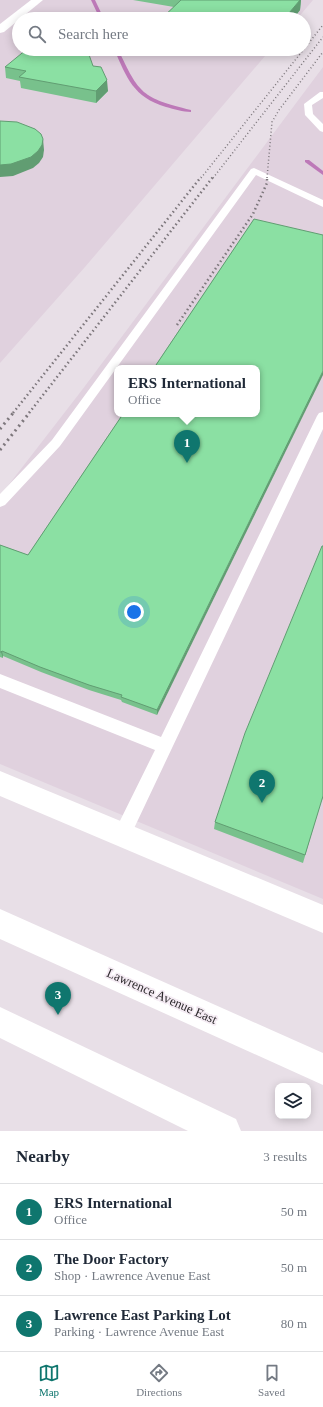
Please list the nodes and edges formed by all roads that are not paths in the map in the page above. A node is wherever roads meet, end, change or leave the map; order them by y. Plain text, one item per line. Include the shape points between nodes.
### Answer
1 (38, 0) edge
2 (21, 12) edge
3 (12, 19) edge
4 (3, 25) edge
5 (323, 94) edge
6 (323, 129) edge
7 (323, 204) edge
8 (323, 416) edge
9 (0, 502) edge
10 (0, 681) edge
11 (164, 746) junction
12 (0, 783) edge
13 (122, 835) junction
14 (323, 919) edge
15 (0, 924) edge
16 (0, 1022) edge
17 (323, 1069) edge
18 (224, 1131) edge

1 - 2 main road
3 - 4 main road
5 - 6 lane via 308,104 309,115
7 - 9 lane via 254,171 56,443
8 - 11 lane
10 - 11 lane
11 - 13 lane
12 - 13 main road
13 - 14 main road
15 - 17 main road, Lawrence Avenue East
16 - 18 main road

